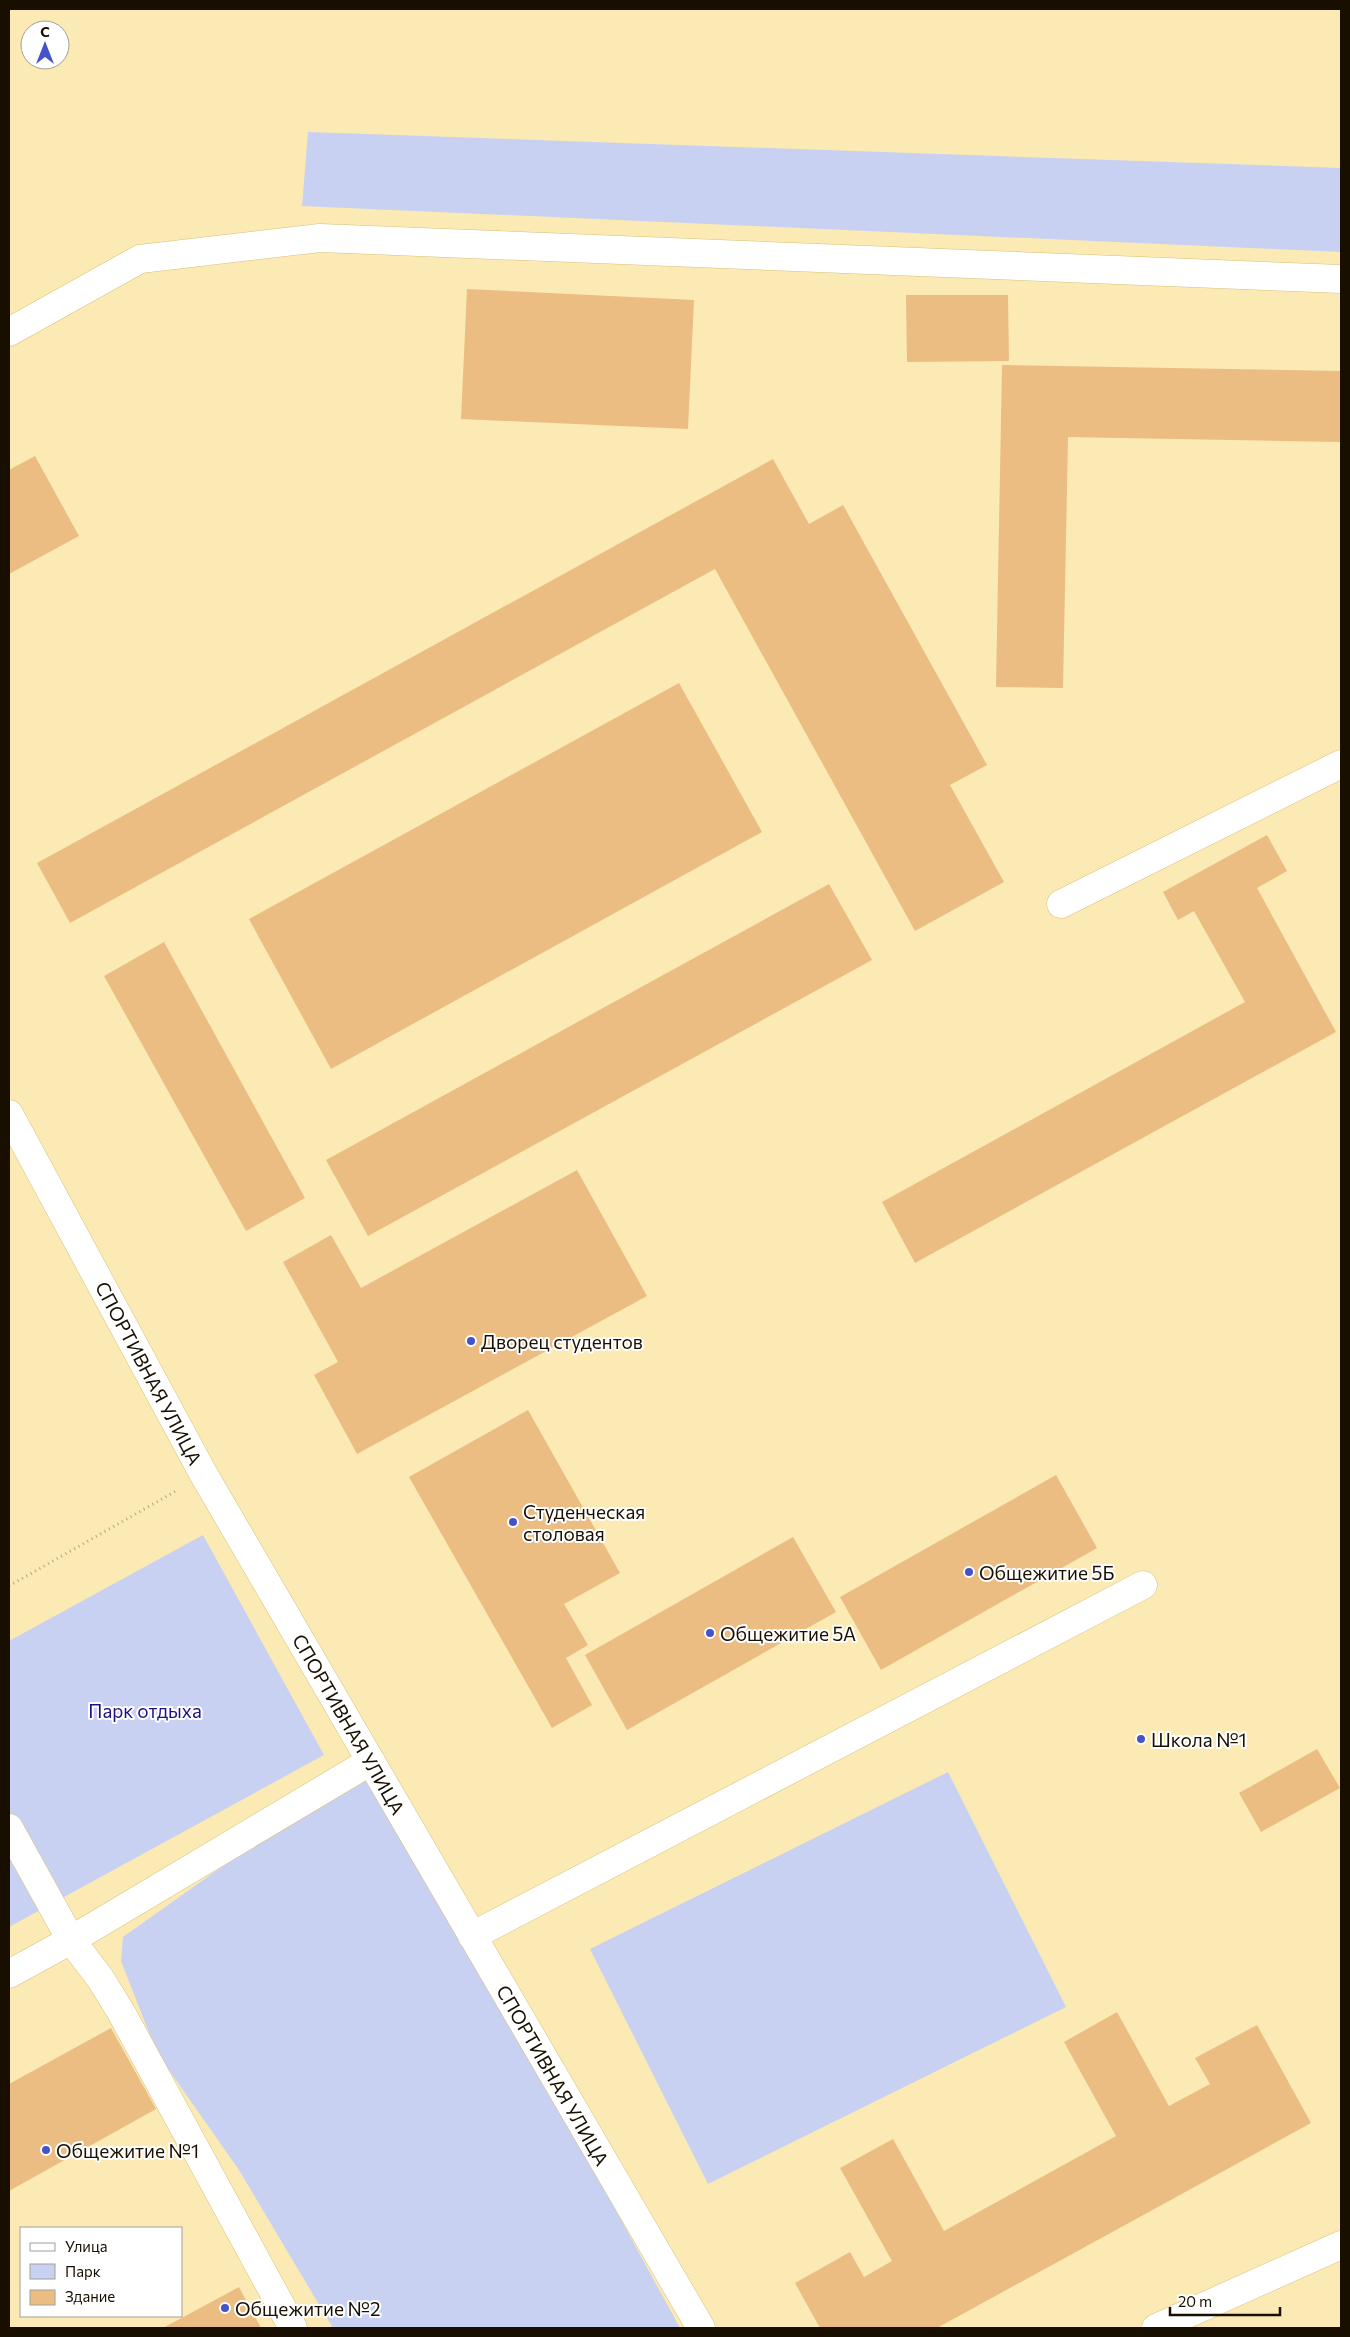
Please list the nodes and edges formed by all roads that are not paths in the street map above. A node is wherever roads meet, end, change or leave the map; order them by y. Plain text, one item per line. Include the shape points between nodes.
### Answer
1 (1341, 279) edge
2 (9, 332) edge
3 (1341, 764) edge
4 (1061, 904) dead end
5 (9, 1114) edge
6 (1142, 1585) dead end
7 (371, 1761) junction
8 (9, 1828) edge
9 (472, 1936) junction
10 (71, 1940) junction
11 (9, 1974) edge
12 (1341, 2245) edge
13 (293, 2328) edge
14 (701, 2328) edge
15 (1156, 2328) edge

1 - 2 street via 320,238 140,259
3 - 4 street
5 - 7 street, СПОРТИВНАЯ УЛИЦА via 204,1475
6 - 9 street
7 - 9 street, СПОРТИВНАЯ УЛИЦА
7 - 10 street
8 - 10 street
9 - 14 street, СПОРТИВНАЯ УЛИЦА
10 - 11 street
10 - 13 street via 121,2012
12 - 15 street

